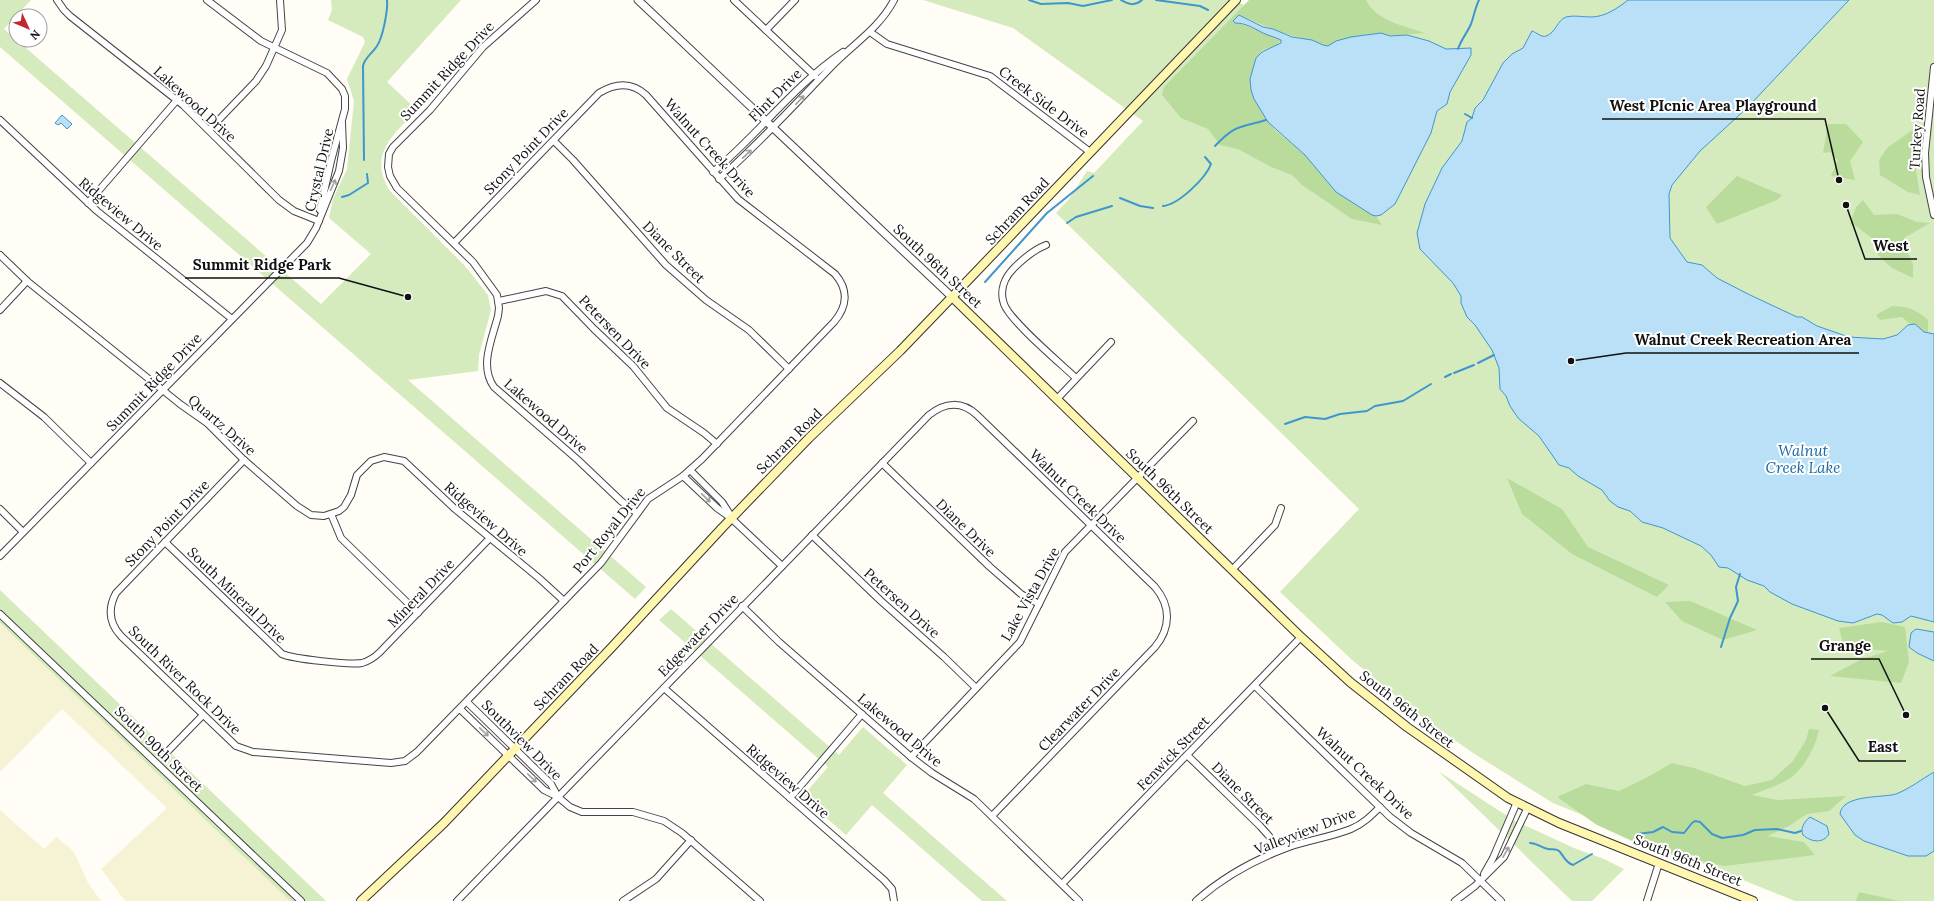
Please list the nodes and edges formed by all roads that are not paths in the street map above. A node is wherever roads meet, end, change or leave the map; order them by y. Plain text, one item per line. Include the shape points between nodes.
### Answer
1 (57, 0) edge
2 (207, 0) edge
3 (280, 0) edge
4 (536, 0) edge
5 (638, 0) edge
6 (734, 0) edge
7 (795, 0) edge
8 (894, 0) edge
9 (1236, 0) edge
10 (766, 30) junction
11 (870, 32) junction
12 (859, 41) junction
13 (274, 48) junction
14 (1934, 67) edge
15 (813, 74) junction
16 (819, 80) junction
17 (621, 85) joint
18 (176, 100) junction
19 (0, 120) edge
20 (766, 121) junction
21 (342, 123) junction
22 (773, 128) junction
23 (209, 130) junction
24 (554, 141) junction
25 (1090, 152) junction
26 (713, 172) junction
27 (719, 179) junction
28 (88, 203) junction
29 (1934, 215) edge
30 (319, 221) junction
31 (454, 243) junction
32 (1046, 244) dead end
33 (0, 255) edge
34 (28, 281) junction
35 (845, 298) joint
36 (952, 298) junction
37 (499, 301) junction
38 (0, 310) edge
39 (232, 319) junction
40 (1111, 342) dead end
41 (789, 369) junction
42 (1076, 378) junction
43 (0, 383) edge
44 (163, 390) junction
45 (1057, 399) junction
46 (965, 406) joint
47 (1193, 421) dead end
48 (717, 444) junction
49 (244, 460) junction
50 (91, 463) junction
51 (882, 463) junction
52 (690, 470) junction
53 (683, 476) junction
54 (1138, 478) junction
55 (1280, 508) dead end
56 (0, 509) edge
57 (637, 513) junction
58 (330, 514) junction
59 (731, 518) junction
60 (1091, 525) junction
61 (23, 532) junction
62 (812, 535) junction
63 (489, 539) junction
64 (165, 542) junction
65 (0, 556) edge
66 (782, 566) junction
67 (1232, 570) junction
68 (564, 602) junction
69 (1039, 604) junction
70 (110, 606) joint
71 (742, 606) junction
72 (1167, 610) joint
73 (418, 613) junction
74 (0, 614) edge
75 (1301, 637) junction
76 (368, 661) joint
77 (1255, 686) junction
78 (664, 688) junction
79 (976, 688) junction
80 (467, 702) junction
81 (460, 709) junction
82 (862, 714) junction
83 (203, 715) junction
84 (515, 749) junction
85 (169, 750) dead end
86 (508, 755) junction
87 (1187, 755) junction
88 (911, 757) junction
89 (405, 761) joint
90 (558, 797) junction
91 (790, 798) junction
92 (1517, 802) junction
93 (1380, 807) junction
94 (1528, 808) junction
95 (992, 816) junction
96 (691, 840) junction
97 (1278, 852) junction
98 (1659, 863) junction
99 (1480, 881) junction
100 (1062, 884) junction
101 (894, 898) edge
102 (302, 901) edge
103 (361, 901) edge
104 (457, 901) edge
105 (623, 901) edge
106 (760, 901) edge
107 (1079, 901) edge
108 (1196, 901) edge
109 (1455, 901) edge
110 (1501, 901) edge
111 (1647, 901) edge
112 (1753, 901) edge

1 - 18 street, Lakewood Drive via 70,16
2 - 13 street, Crystal Drive via 252,35
3 - 13 street via 282,30
4 - 31 street, Summit Ridge Drive via 483,47 389,154 390,176 397,188
5 - 20 street, South 96th Street
6 - 10 street
7 - 10 street
8 - 11 street, Flint Drive
9 - 25 main road, Schram Road
10 - 15 street
11 - 12 street, Flint Drive
11 - 25 street, Creek Side Drive via 887,44 990,76
12 - 15 street, Flint Drive
12 - 16 street, Flint Drive
13 - 21 street, Crystal Drive via 333,78 345,96
13 - 23 street via 256,81
14 - 29 street, Turkey Road via 1925,153 1926,177
15 - 16 street
15 - 20 street, Flint Drive
22 -> 16 street, Flint Drive
17 - 24 street, Stony Point Drive via 599,93
17 - 26 street, Walnut Creek Drive via 637,88 646,95
18 - 23 street, Lakewood Drive
18 - 28 street
19 - 28 street, Ridgeview Drive
20 - 22 street, South 96th Street
20 - 26 street, Flint Drive
21 - 30 street, Crystal Drive via 331,161
30 -> 21 street, Crystal Drive via 339,171 343,148
27 -> 22 street, Flint Drive
22 - 36 street, South 96th Street
23 - 30 street, Lakewood Drive via 279,200 294,212
24 - 31 street, Stony Point Drive
24 - 41 street, Diane Street via 666,265 706,300 748,330
25 - 36 main road, Schram Road
26 - 27 street, Walnut Creek Drive
27 - 35 street, Walnut Creek Drive via 748,208 835,274 844,288
28 - 39 street, Ridgeview Drive
30 - 39 street, Summit Ridge Drive via 301,250
31 - 37 street via 477,268
32 - 42 street via 1033,250 1008,275 1003,283 1003,303 1012,317
33 - 34 street, Quartz Drive
34 - 38 street
34 - 44 street, Quartz Drive
35 - 41 street, Port Royal Drive via 839,316
36 - 45 main road, South 96th Street
36 - 59 main road, Schram Road
37 - 48 street, Petersen Drive via 546,291 562,296 633,366 667,408
37 - 57 street, Lakewood Drive via 498,316 486,365 490,382 498,392
39 - 44 street, Summit Ridge Drive
40 - 42 street
41 - 48 street, Port Royal Drive
42 - 45 street
43 - 50 street via 44,417
44 - 49 street, Quartz Drive via 207,423
44 - 50 street, Summit Ridge Drive
45 - 54 main road, South 96th Street
46 - 51 street, Edgewater Drive via 950,404 934,411
46 - 60 street, Walnut Creek Drive
47 - 54 street, Lake Vista Drive
48 - 52 street, Port Royal Drive
49 - 58 street, Quartz Drive via 304,511 318,516
49 - 64 street, Stony Point Drive
50 - 61 street, Summit Ridge Drive
51 - 62 street, Edgewater Drive
51 - 69 street, Diane Drive via 990,567 1021,594
52 - 53 street, Port Royal Drive
52 - 59 street via 722,502
53 - 57 street, Port Royal Drive via 653,494
53 -> 59 street
54 - 60 street, Lake Vista Drive
54 - 67 main road, South 96th Street
55 - 67 street via 1275,525
56 - 61 street
57 - 68 street, Port Royal Drive via 601,563
58 - 63 street, Ridgeview Drive via 339,511 348,502 357,475 365,465 377,458 392,457 410,465
58 - 73 street via 341,538
59 - 66 street
59 - 84 main road, Schram Road
60 - 69 street, Lake Vista Drive via 1063,556
60 - 72 street, Walnut Creek Drive via 1155,587 1163,598
61 - 65 street, Summit Ridge Drive
62 - 66 street, Edgewater Drive
62 - 79 street, Petersen Drive
63 - 68 street, Ridgeview Drive via 540,579
63 - 73 street, Mineral Drive
64 - 70 street, Stony Point Drive via 116,593
64 - 76 street, South Mineral Drive via 282,654 293,658 355,663
66 - 71 street, Edgewater Drive
67 - 75 main road, South 96th Street
68 - 80 street, Port Royal Drive
69 - 79 street, Lake Vista Drive via 1020,642
70 - 83 street, South River Rock Drive via 112,622 118,632
71 - 78 street, Edgewater Drive
71 - 82 street, Lakewood Drive via 779,642
72 - 95 street, Clearwater Drive via 1166,629 1155,647
73 - 76 street, Mineral Drive
74 - 102 street, South 90th Street
75 - 77 street, Fenwick Street
75 - 92 main road, South 96th Street via 1350,682 1407,727 1479,779
77 - 87 street, Fenwick Street
77 - 93 street, Walnut Creek Drive
78 - 90 street, Edgewater Drive
78 - 91 street, Ridgeview Drive
79 - 88 street, Lake Vista Drive
80 - 81 street, Port Royal Drive
80 - 84 street, Southview Drive
81 -> 86 street, Southview Drive
81 - 89 street, Port Royal Drive
82 - 88 street, Lakewood Drive
82 - 91 street
83 - 85 street
83 - 89 street, South River Rock Drive via 236,746 246,750 391,763
84 - 86 main road, Schram Road
84 - 90 street, Southview Drive via 551,784
86 -> 90 street, Southview Drive via 544,790
86 - 103 main road, Schram Road via 444,823
87 - 97 street, Diane Street via 1260,826
87 - 100 street, Fenwick Street
88 - 95 street, Lakewood Drive via 938,778 968,795
90 - 96 street, Southview Drive via 570,807 582,812 626,812 649,816 671,824
90 - 104 street, Edgewater Drive
91 - 101 street, Ridgeview Drive via 884,880
92 - 94 main road, South 96th Street
92 - 99 street via 1494,858
93 - 97 street, Valleyview Drive via 1366,821 1351,829
93 - 99 street, Walnut Creek Drive via 1411,833 1454,857
94 - 98 main road, South 96th Street
99 -> 94 street via 1504,857
95 - 100 street, Lakewood Drive
96 - 105 street via 656,879
96 - 106 street, Southview Drive
97 - 108 street, Valleyview Drive via 1229,877
98 - 111 street
98 - 112 main road, South 96th Street
99 - 109 street
99 - 110 street, Walnut Creek Drive
100 - 107 street, Lakewood Drive

